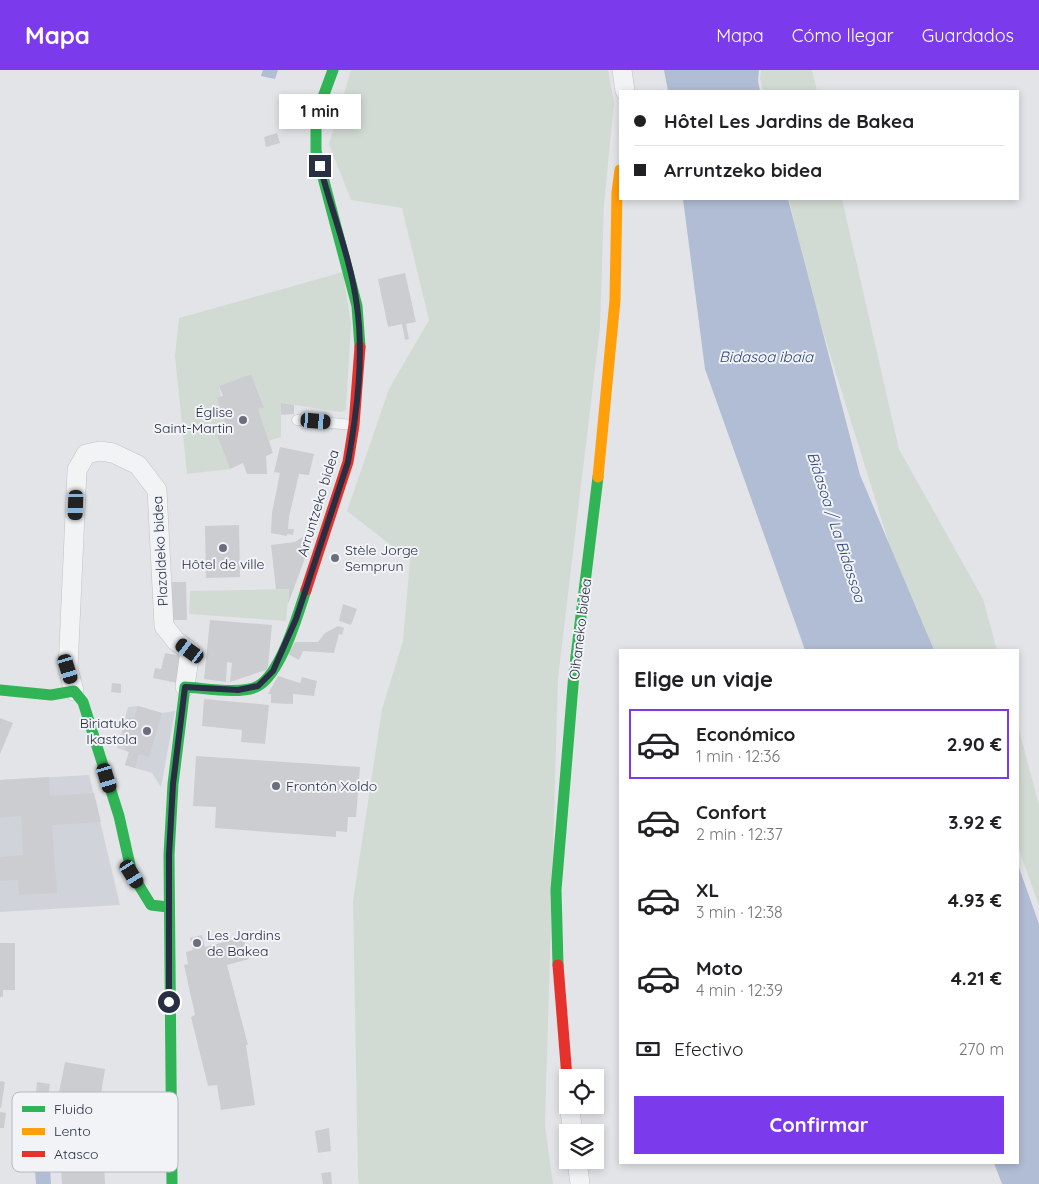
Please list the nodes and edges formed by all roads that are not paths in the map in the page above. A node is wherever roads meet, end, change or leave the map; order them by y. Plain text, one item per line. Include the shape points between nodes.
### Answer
1 (333, 70) edge
2 (622, 70) edge
3 (625, 90) edge
4 (619, 177) edge
5 (298, 420) dead end
6 (354, 425) junction
7 (185, 687) junction
8 (0, 690) edge
9 (74, 691) junction
10 (168, 907) junction
11 (566, 1069) edge
12 (170, 1092) edge
13 (578, 1169) edge
14 (178, 1172) edge
15 (183, 1184) edge
16 (580, 1184) edge

1 - 6 street, Arruntzeko bidea via 316,116 316,151 357,306 360,345
2 - 3 street
4 - 11 street, Oihaneko bidea via 614,319 574,672 556,890 558,973
5 - 6 lane
6 - 7 street, Arruntzeko bidea via 348,462 321,545 296,619 273,671 258,686 238,690
7 - 9 street, Plazaldeko bidea via 190,651 164,626 157,490 138,465 113,453 100,451 86,454 77,470 68,669
7 - 10 street via 173,784
8 - 9 street via 51,695
9 - 10 street via 83,702 119,816 132,874 152,905
10 - 12 street
13 - 16 street
14 - 15 street

